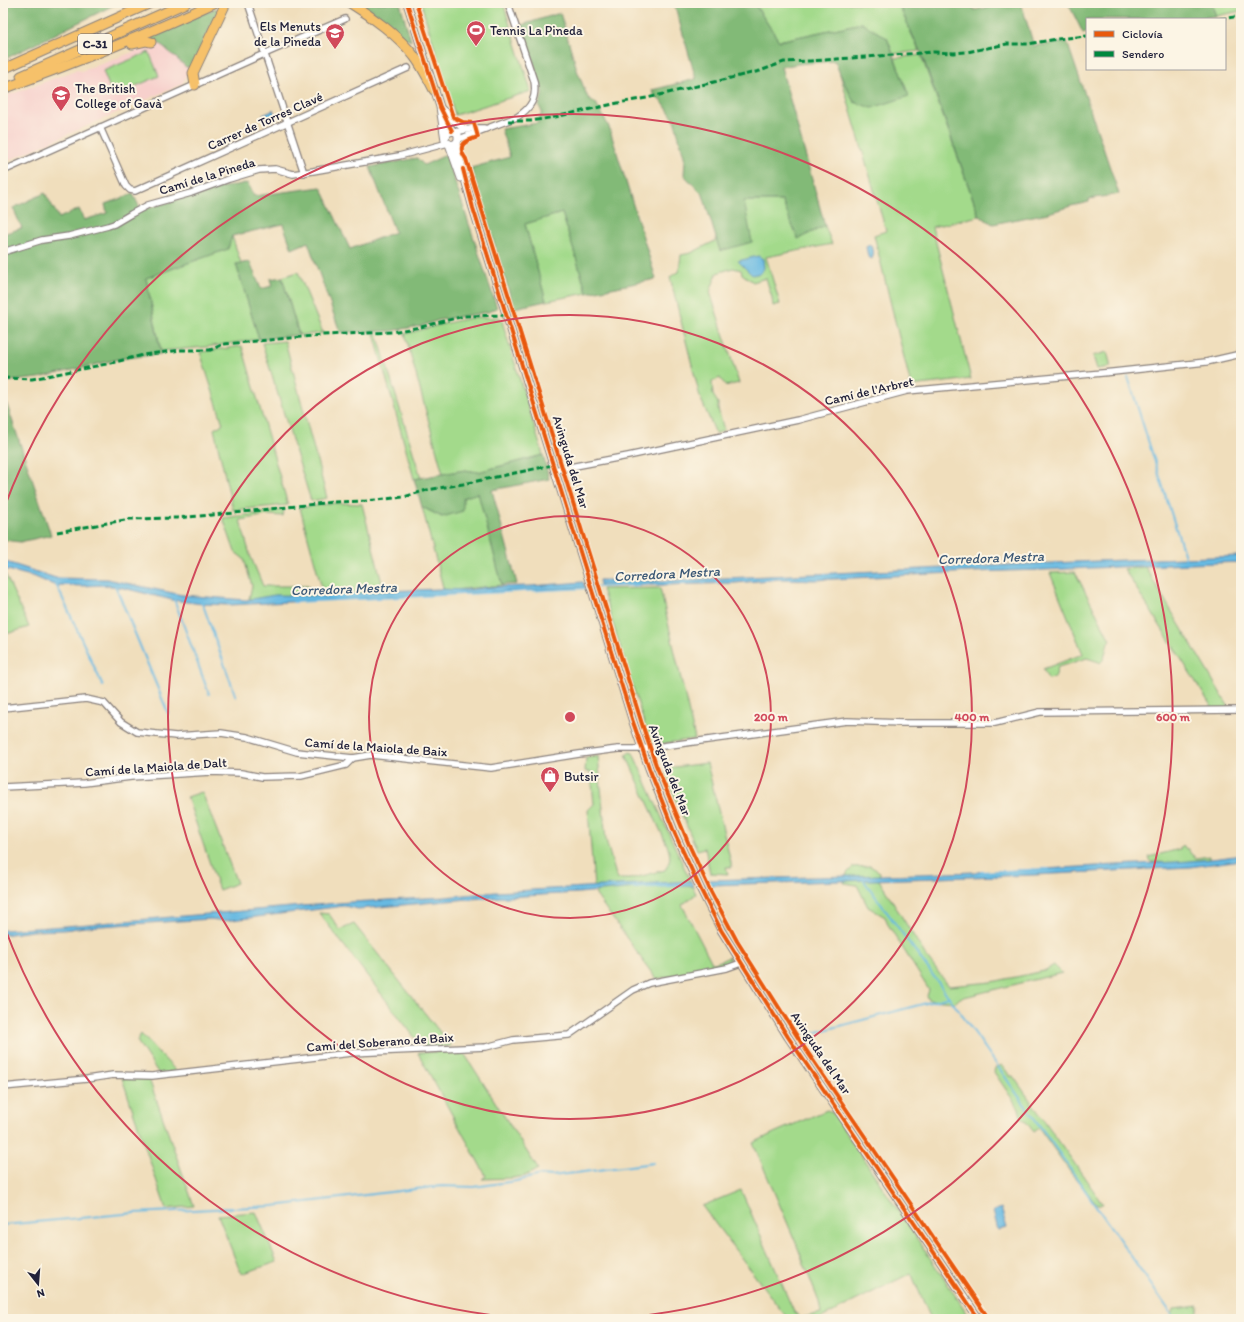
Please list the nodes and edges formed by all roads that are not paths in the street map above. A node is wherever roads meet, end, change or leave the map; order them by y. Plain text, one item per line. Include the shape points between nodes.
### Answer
1 (139, 3) edge
2 (151, 3) edge
3 (186, 3) edge
4 (214, 3) edge
5 (226, 3) edge
6 (248, 3) edge
7 (350, 3) edge
8 (407, 3) edge
9 (508, 3) edge
10 (345, 19) dead end
11 (74, 37) junction
12 (151, 42) dead end
13 (96, 54) junction
14 (265, 54) junction
15 (408, 68) dead end
16 (3, 69) edge
17 (3, 84) edge
18 (195, 85) junction
19 (3, 89) edge
20 (434, 90) junction
21 (440, 107) junction
22 (287, 122) junction
23 (100, 128) junction
24 (486, 128) junction
25 (468, 130) junction
26 (453, 132) junction
27 (458, 141) junction
28 (447, 142) junction
29 (3, 171) edge
30 (304, 173) junction
31 (472, 208) junction
32 (3, 252) edge
33 (1241, 354) edge
34 (554, 470) junction
35 (3, 708) edge
36 (1241, 710) edge
37 (641, 749) junction
38 (354, 758) junction
39 (3, 787) edge
40 (741, 963) junction
41 (3, 1087) edge
42 (979, 1319) edge

1 - 11 highway
2 - 11 highway, C-31
3 - 17 highway, C-31
4 - 13 highway
5 - 18 highway via 193,73
6 - 14 street
7 - 20 highway via 408,48
8 - 20 street, Avinguda del Mar
9 - 24 street via 536,90 531,106 525,112
10 - 14 street
11 - 16 highway, C-31
12 - 13 highway
13 - 19 highway
14 - 18 street
14 - 22 street
15 - 22 street, Carrer de Torres Clavé
18 - 23 street
20 - 21 street, Avinguda del Mar
21 - 25 street via 460,127
21 - 26 street, Avinguda del Mar
21 - 28 street, Avinguda del Mar
22 - 23 street, Carrer de Torres Clavé via 135,191 126,186
22 - 30 street
23 - 29 street
24 - 25 street
24 - 27 street
25 - 26 street
26 - 27 street via 458,136
26 - 28 street via 448,133
27 - 28 street via 454,145
27 - 31 street, Avinguda del Mar via 458,154
28 - 30 street, Camí de la Pineda via 399,156
28 - 31 street, Avinguda del Mar
30 - 32 street, Camí de la Pineda via 293,174 275,169 259,170 148,205 108,226 42,240
31 - 34 street, Avinguda del Mar
33 - 34 street, Camí de l'Arbret via 1206,362 907,391 798,420
34 - 37 street, Avinguda del Mar
35 - 38 street, Camí de la Maiola de Baix via 86,699 104,703 121,722 137,732 176,736 221,733 247,737 297,752
36 - 37 street, Camí de la Maiola de Baix via 1040,712 995,722 847,721
37 - 38 street, Camí de la Maiola de Baix via 618,749 491,768 371,755
37 - 40 street, Avinguda del Mar via 694,877
38 - 39 street, Camí de la Maiola de Dalt via 346,765 301,776 262,777 210,772
40 - 41 street, Camí del Soberano de Baix via 649,983 633,990 569,1035 513,1040 486,1047 351,1052 152,1076 113,1075
40 - 42 street, Avinguda del Mar via 788,1038

